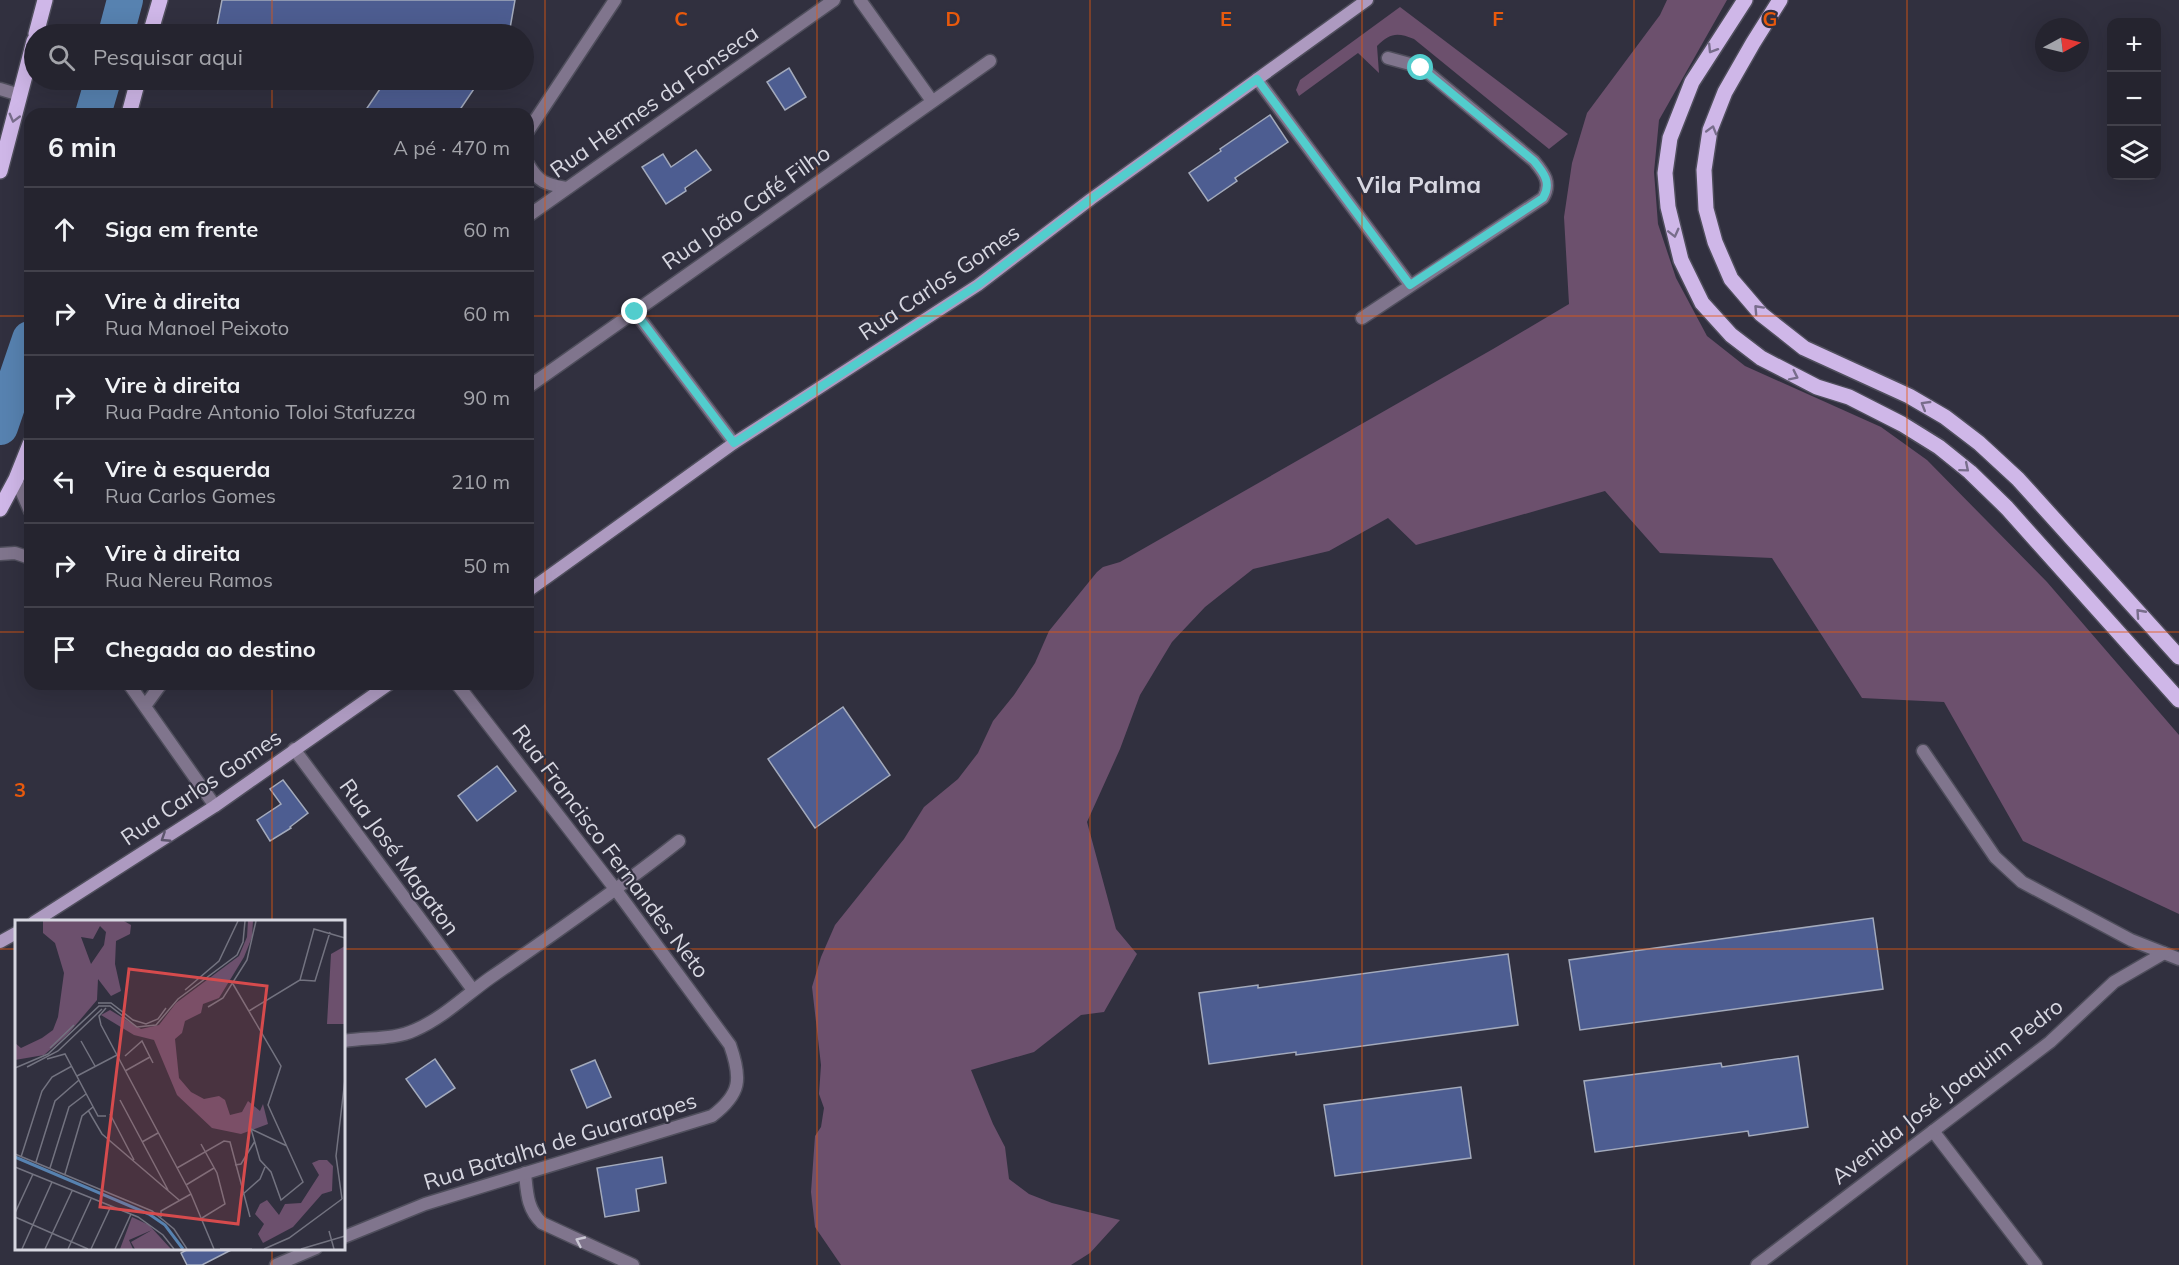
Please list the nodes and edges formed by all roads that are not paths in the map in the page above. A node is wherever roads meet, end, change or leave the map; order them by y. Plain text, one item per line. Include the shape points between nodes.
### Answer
1 (45, 0) edge
2 (160, 0) edge
3 (615, 0) edge
4 (834, 0) edge
5 (860, 0) edge
6 (1367, 0) edge
7 (1744, 0) edge
8 (1780, 0) edge
9 (39, 24) edge
10 (153, 24) edge
11 (1388, 58) dead end
12 (990, 61) dead end
13 (1257, 79) junction
14 (24, 80) edge
15 (0, 89) edge
16 (135, 90) edge
17 (20, 95) junction
18 (932, 100) junction
19 (131, 108) edge
20 (534, 122) edge
21 (0, 171) edge
22 (534, 175) edge
23 (567, 188) junction
24 (534, 212) edge
25 (1410, 285) junction
26 (635, 312) junction
27 (1362, 318) dead end
28 (534, 383) edge
29 (734, 443) junction
30 (24, 459) edge
31 (16, 479) junction
32 (24, 497) edge
33 (0, 509) edge
34 (0, 554) edge
35 (24, 556) edge
36 (534, 587) edge
37 (2179, 657) edge
38 (133, 690) edge
39 (157, 690) edge
40 (380, 690) edge
41 (461, 690) edge
42 (2179, 700) edge
43 (145, 706) junction
44 (294, 749) junction
45 (1923, 751) dead end
46 (215, 806) junction
47 (679, 841) dead end
48 (616, 890) junction
49 (36, 920) edge
50 (15, 937) edge
51 (0, 942) edge
52 (2164, 953) junction
53 (2179, 959) edge
54 (473, 990) junction
55 (345, 1041) edge
56 (730, 1045) joint
57 (1933, 1131) junction
58 (525, 1173) junction
59 (345, 1238) edge
60 (311, 1250) edge
61 (276, 1265) edge
62 (633, 1265) edge
63 (1757, 1265) edge
64 (2036, 1265) edge

1 - 9 main road
2 - 10 main road
3 - 20 street
4 - 23 street, Rua Hermes da Fonseca
5 - 18 street
6 - 13 main road, Rua Carlos Gomes
7 -> 42 main road via 1692,82 1670,138 1665,173 1668,207 1681,261 1702,303 1731,335 1761,358 1902,424 1962,466 2007,508
37 -> 8 main road via 2018,479 1979,443 1946,417 1909,396 1804,348 1761,314 1731,279 1706,209 1704,170 1710,130 1725,92
11 - 25 street via 1421,68 1534,161 1548,184 1543,198
12 - 18 street, Rua João Café Filho
13 - 25 street
13 - 29 main road, Rua Carlos Gomes via 978,285
14 - 17 main road
15 - 17 street
16 - 19 main road
17 -> 21 main road
18 - 26 street, Rua João Café Filho
22 - 23 street via 547,185
23 - 24 street, Rua Hermes da Fonseca
25 - 27 street
26 - 28 street, Rua João Café Filho
26 - 29 street
29 - 36 main road, Rua Carlos Gomes
30 - 31 main road
31 - 32 street
31 - 33 main road
34 - 35 street
38 - 43 street
39 - 43 street
40 - 44 main road, Rua Carlos Gomes
41 - 48 street, Rua Francisco Fernandes Neto
43 - 46 street
44 - 46 main road, Rua Carlos Gomes
44 - 54 street, Rua José Magaton
45 - 52 street via 2007,870 2036,891
46 -> 49 main road, Rua Carlos Gomes
47 - 48 street
48 - 54 street
48 - 56 street, Rua Francisco Fernandes Neto
50 - 51 main road
52 - 53 street
52 - 57 street, Avenida José Joaquim Pedro via 2114,982 2050,1042
54 - 55 street via 414,1031
56 - 58 street, Rua Batalha de Guararapes via 738,1066 737,1086 728,1104 712,1116
57 - 63 street, Avenida José Joaquim Pedro
57 - 64 street
58 - 59 street, Rua Batalha de Guararapes via 425,1204
62 -> 58 street via 542,1223 528,1201
60 - 61 street

